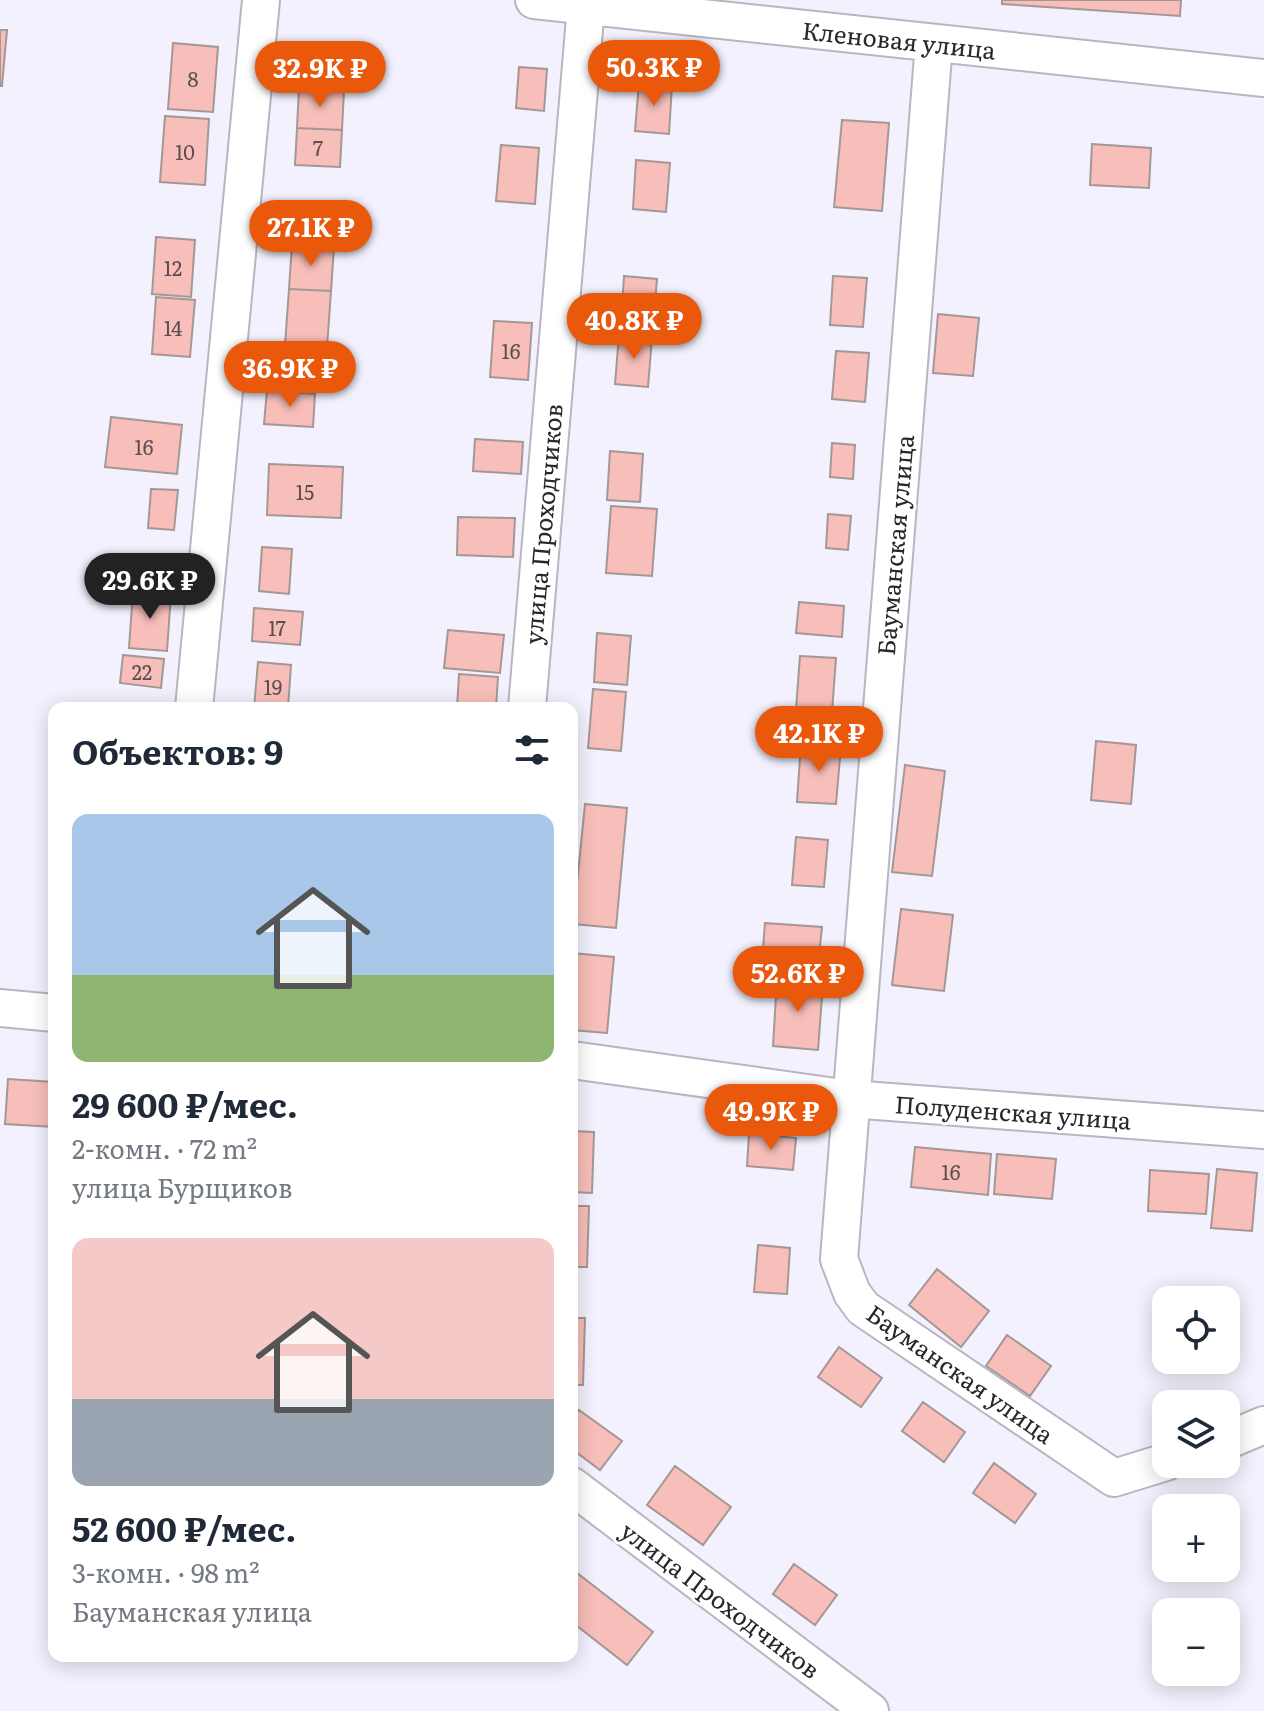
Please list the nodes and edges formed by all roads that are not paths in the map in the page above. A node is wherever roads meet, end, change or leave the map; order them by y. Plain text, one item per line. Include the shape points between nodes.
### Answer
1 (261, 0) edge
2 (534, 0) edge
3 (586, 6) junction
4 (934, 43) junction
5 (1264, 78) edge
6 (195, 702) edge
7 (528, 702) edge
8 (0, 1008) edge
9 (48, 1012) edge
10 (578, 1061) edge
11 (850, 1099) junction
12 (1264, 1130) edge
13 (1264, 1425) edge
14 (1240, 1435) edge
15 (1152, 1466) edge
16 (578, 1491) edge
17 (870, 1711) edge

1 - 6 street
2 - 3 street, Кленовая улица
3 - 4 street, Кленовая улица
3 - 7 street, улица Проходчиков
4 - 5 street, Кленовая улица
4 - 11 street, Бауманская улица
8 - 9 street
10 - 11 street, Полуденская улица
11 - 12 street, Полуденская улица
11 - 15 street, Бауманская улица via 839,1259 863,1308 1114,1478
13 - 14 street
16 - 17 street, улица Проходчиков

